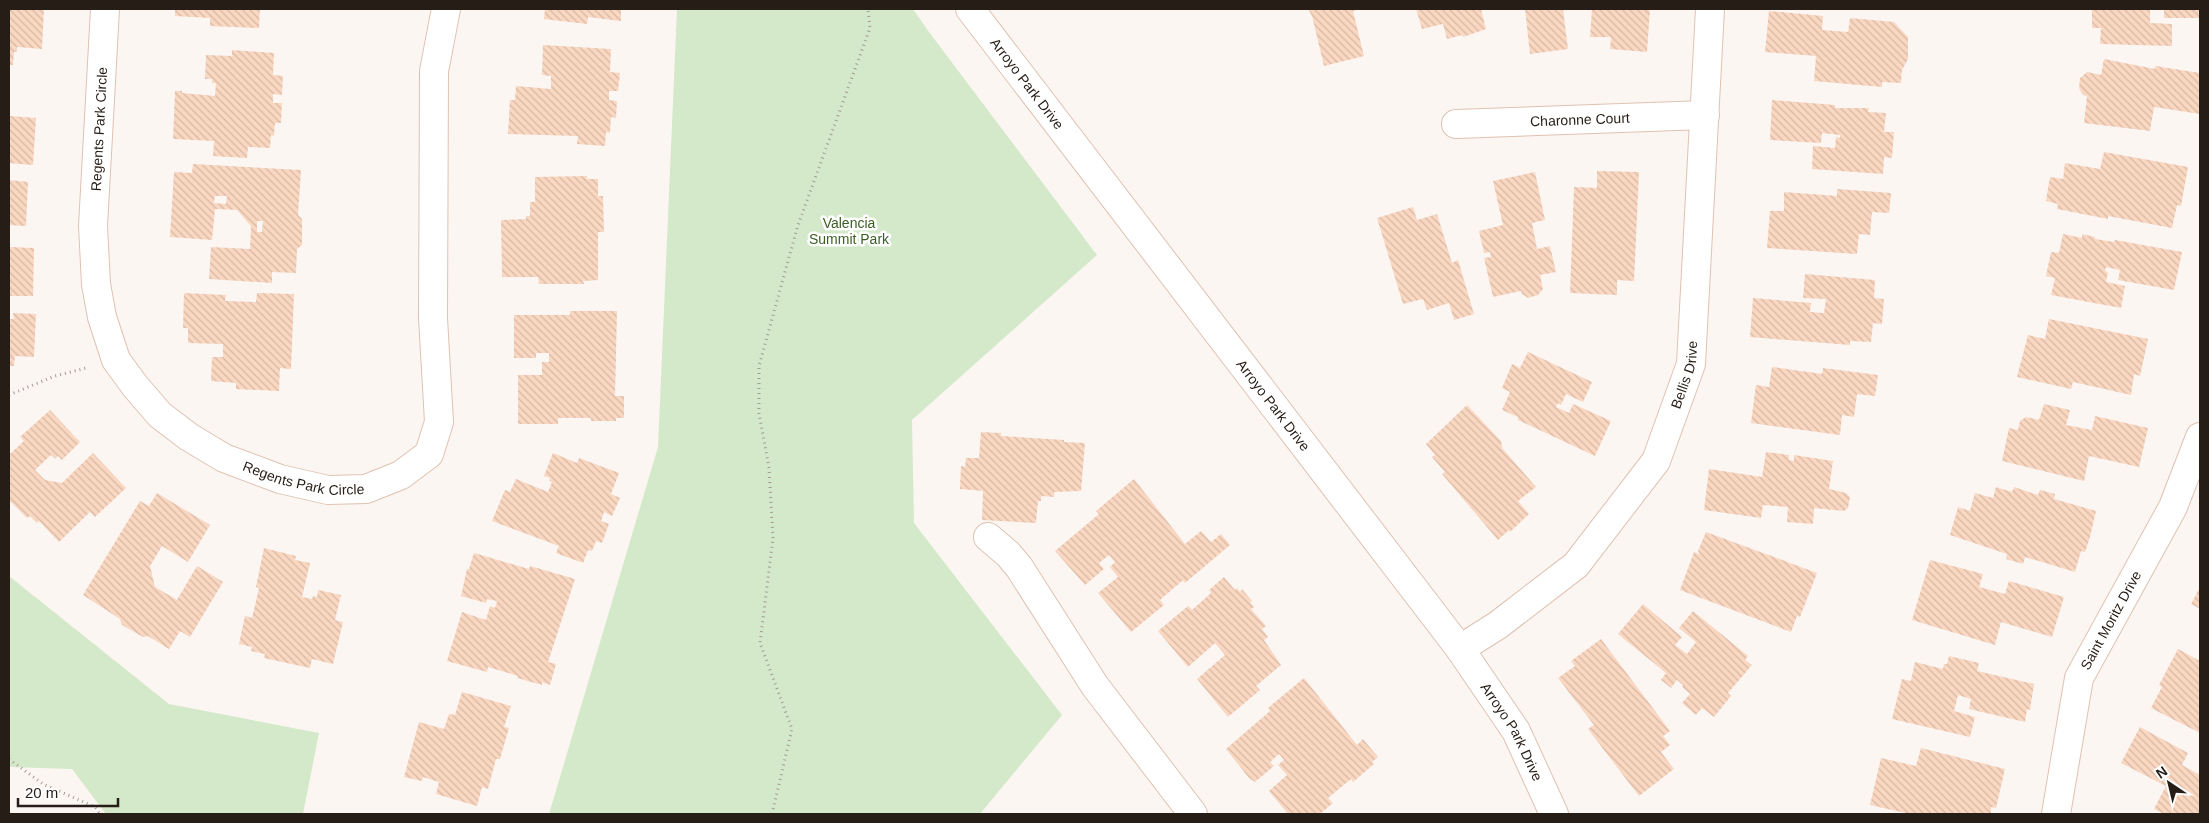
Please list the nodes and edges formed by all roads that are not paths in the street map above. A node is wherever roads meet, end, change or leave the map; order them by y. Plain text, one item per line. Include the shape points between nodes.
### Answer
1 (105, 9) edge
2 (446, 9) edge
3 (970, 9) edge
4 (1710, 9) edge
5 (1705, 115) junction
6 (1456, 124) dead end
7 (2200, 437) edge
8 (988, 536) dead end
9 (1460, 650) junction
10 (1194, 814) edge
11 (1554, 814) edge
12 (2056, 814) edge

1 - 2 street, Regents Park Circle via 93,226 96,284 102,317 116,360 160,415 189,438 224,458 280,479 328,490 366,489 401,476 429,454 440,422 433,318 434,71
3 - 9 street, Arroyo Park Drive
4 - 5 street, Bellis Drive
5 - 6 street, Charonne Court
5 - 9 street, Bellis Drive via 1690,364 1656,461 1576,565
7 - 12 street, Saint Moritz Drive via 2173,507 2079,678
8 - 10 street via 1019,567 1095,686
9 - 11 street, Arroyo Park Drive via 1516,731

